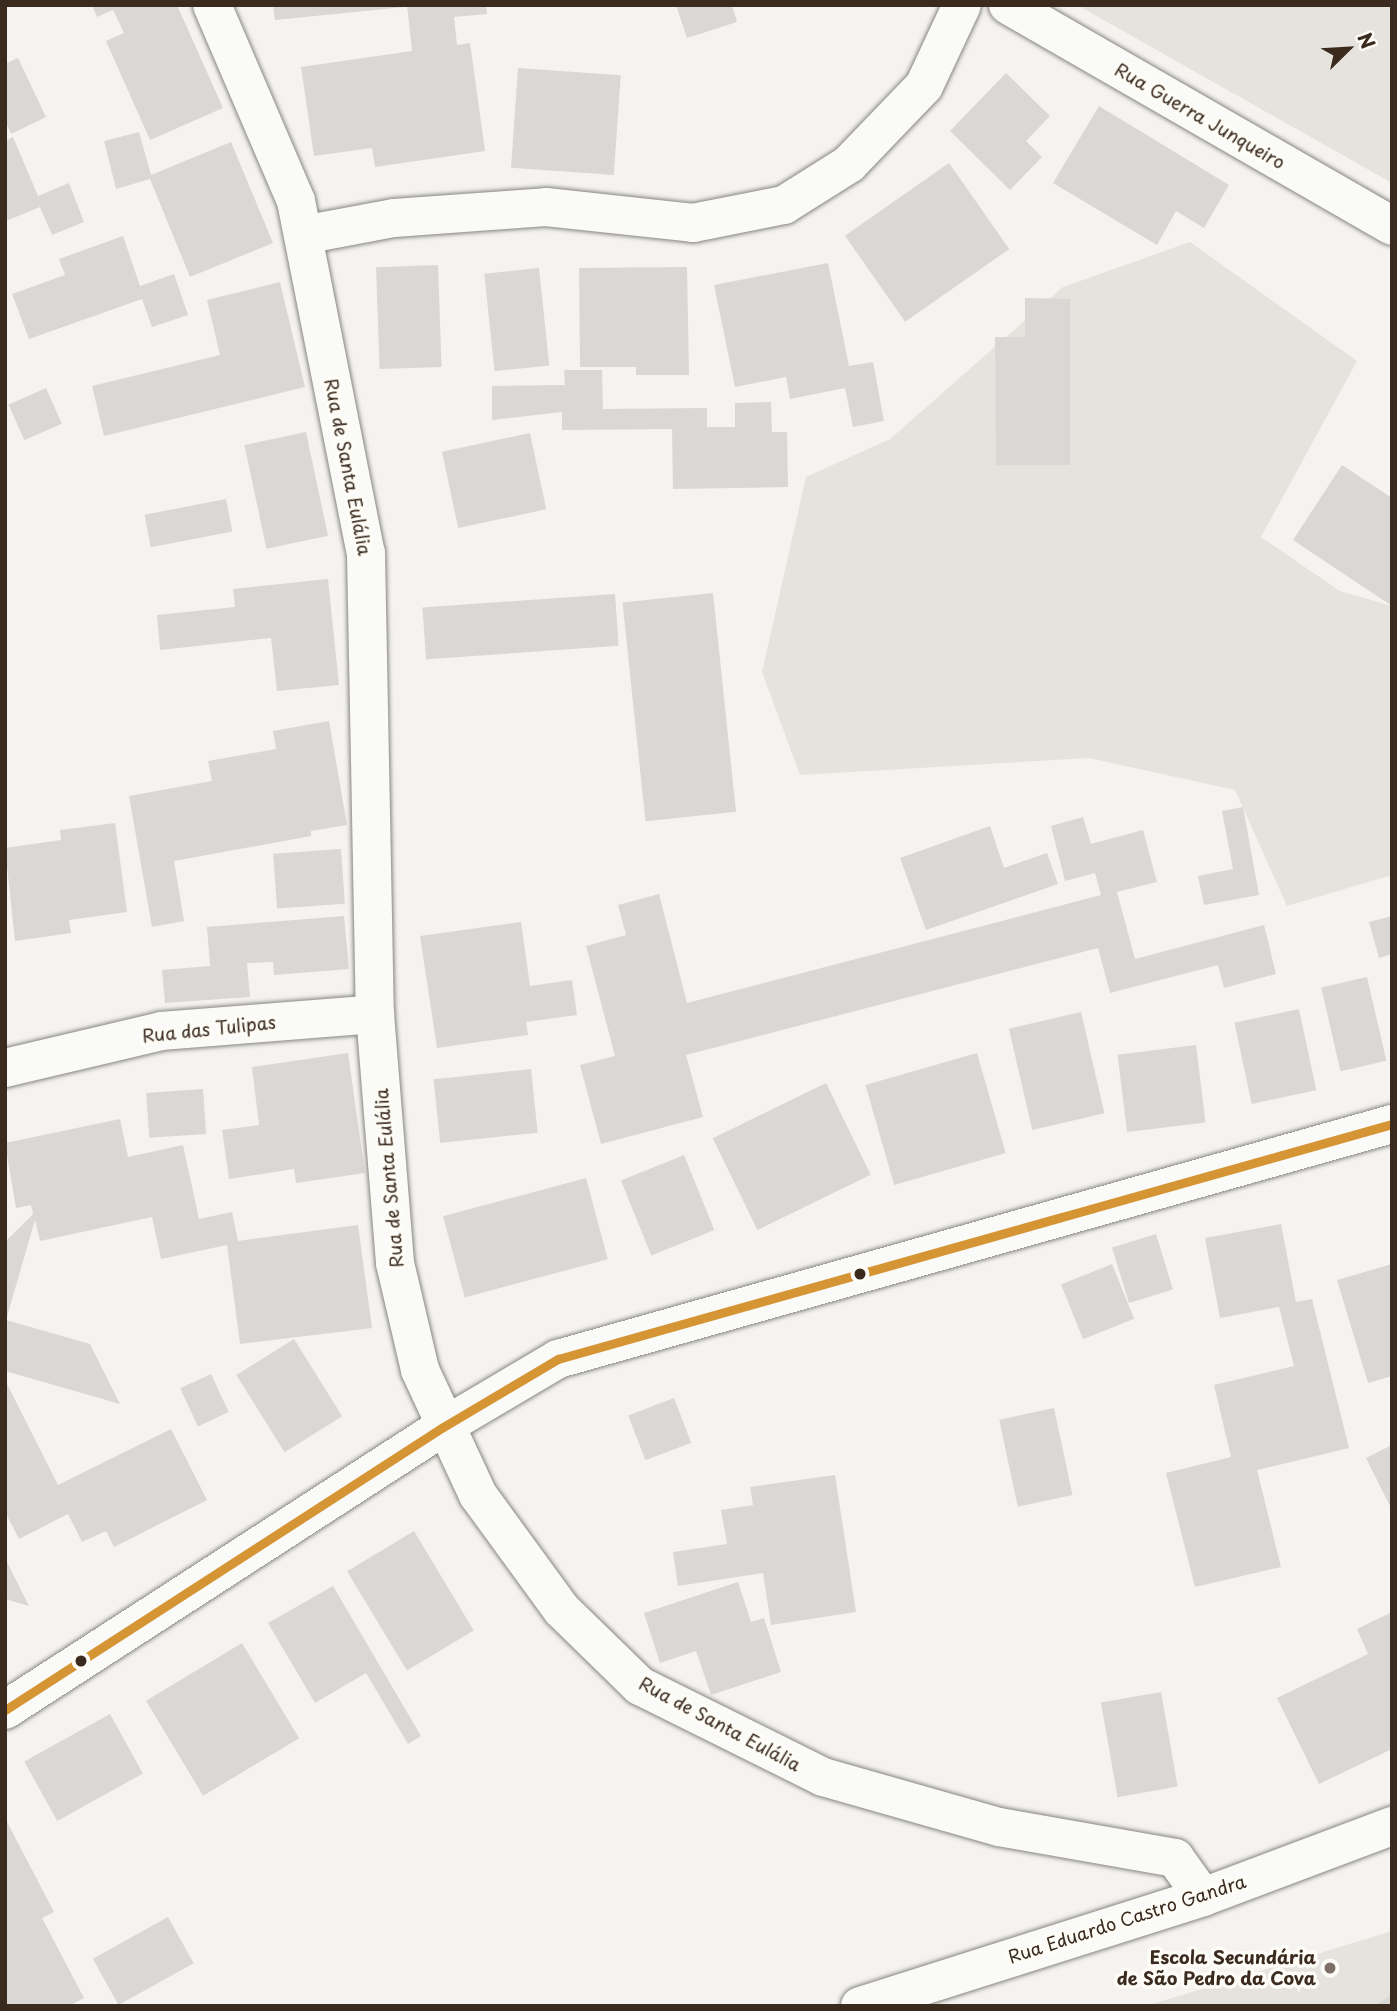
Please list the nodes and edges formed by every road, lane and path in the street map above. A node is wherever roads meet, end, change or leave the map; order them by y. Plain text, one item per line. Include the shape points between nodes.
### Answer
1 (212, 5) edge
2 (962, 5) edge
3 (1008, 5) edge
4 (1392, 226) edge
5 (303, 235) junction
6 (375, 1014) junction
7 (5, 1068) edge
8 (1392, 1124) edge
9 (443, 1427) junction
10 (5, 1710) edge
11 (1392, 1826) edge
12 (1203, 1897) junction
13 (860, 2006) edge

1 - 5 street, Rua de Santa Eulália via 296,201
2 - 5 street via 924,86 849,164 784,205 694,223 546,207 394,218
3 - 4 street, Rua Guerra Junqueiro
5 - 6 street, Rua de Santa Eulália via 366,553
6 - 7 street, Rua das Tulipas via 162,1031
6 - 9 street, Rua de Santa Eulália via 395,1262 421,1370
8 - 9 street via 598,1344 558,1359
9 - 10 street
9 - 12 street, Rua de Santa Eulália via 478,1494 562,1610 640,1686 823,1777 999,1827 1175,1858
11 - 12 street, Rua Eduardo Castro Gandra
12 - 13 street, Rua Eduardo Castro Gandra

